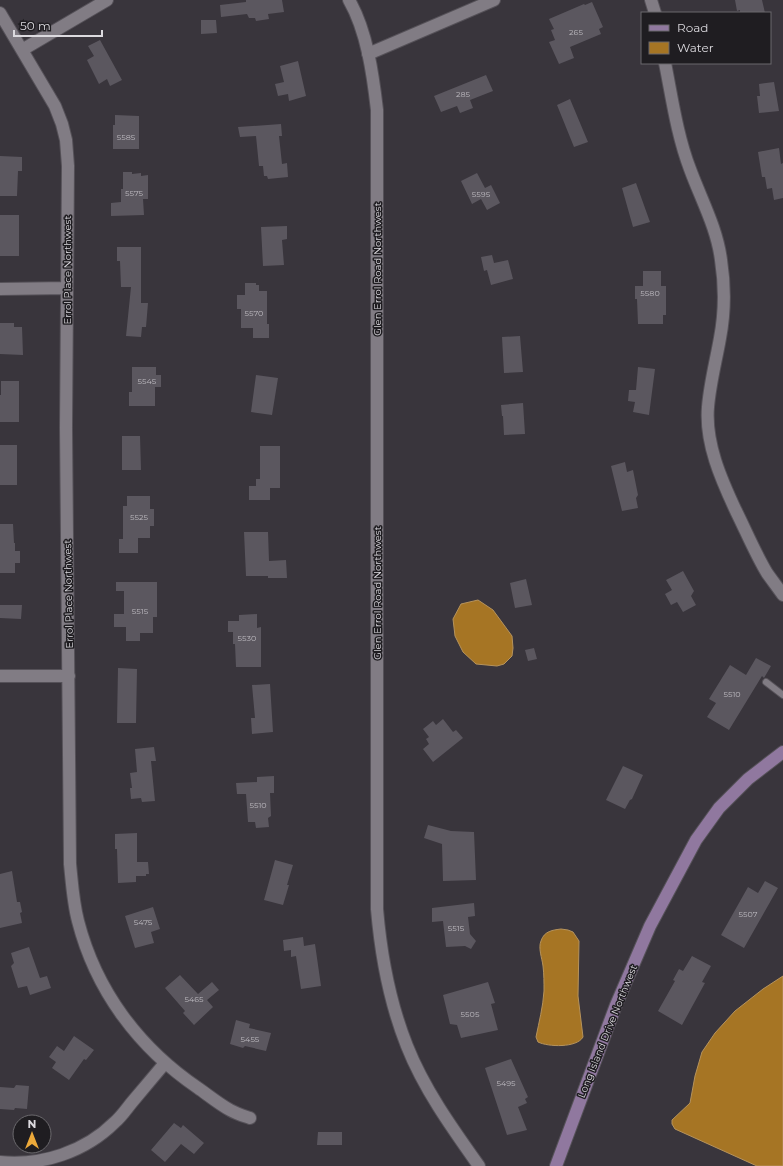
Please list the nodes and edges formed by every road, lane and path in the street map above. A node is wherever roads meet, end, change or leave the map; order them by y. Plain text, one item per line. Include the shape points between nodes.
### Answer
1 (107, 0) edge
2 (349, 0) edge
3 (494, 0) edge
4 (652, 0) edge
5 (655, 12) edge
6 (0, 13) edge
7 (22, 50) junction
8 (368, 54) junction
9 (665, 64) edge
10 (67, 288) junction
11 (0, 289) edge
12 (783, 595) edge
13 (0, 676) edge
14 (69, 676) junction
15 (766, 682) dead end
16 (783, 695) edge
17 (783, 752) edge
18 (164, 1063) junction
19 (250, 1118) dead end
20 (0, 1162) edge
21 (479, 1166) edge
22 (556, 1166) edge

1 - 7 street
2 - 8 street, Glen Errol Road Northwest
3 - 8 street
4 - 5 street
6 - 7 street, Errol Place Northwest
7 - 10 street, Errol Place Northwest via 54,106 66,140
8 - 21 street, Glen Errol Road Northwest via 377,110 377,909 380,943 395,1013 407,1046 447,1120
9 - 12 street via 680,139 713,226 721,259 724,315 710,389 709,432 725,486 767,572
10 - 11 street
10 - 14 street, Errol Place Northwest
13 - 14 street
14 - 18 street, Errol Place Northwest via 70,864 78,921 92,962 112,1001 138,1036
15 - 16 lane
17 - 22 street, Long Island Drive Northwest via 748,779 719,808 696,840 650,926 616,1004
18 - 19 street, Errol Place Northwest via 230,1110
18 - 20 street via 116,1121 90,1142 75,1151 42,1161

